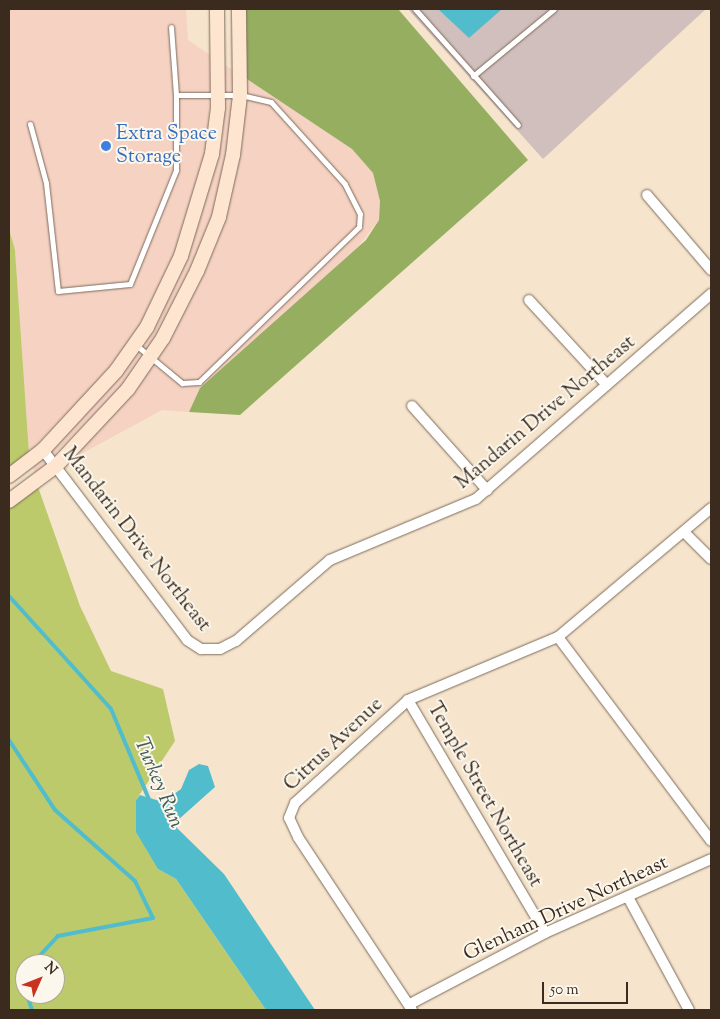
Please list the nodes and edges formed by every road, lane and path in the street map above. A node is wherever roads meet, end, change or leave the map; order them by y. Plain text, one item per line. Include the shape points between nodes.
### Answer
1 (217, 9) edge
2 (239, 9) edge
3 (415, 9) edge
4 (554, 9) edge
5 (171, 27) dead end
6 (473, 76) junction
7 (218, 94) junction
8 (176, 95) junction
9 (240, 95) junction
10 (30, 124) dead end
11 (518, 125) dead end
12 (647, 195) dead end
13 (711, 270) edge
14 (711, 294) edge
15 (529, 300) dead end
16 (135, 344) junction
17 (150, 356) junction
18 (607, 385) junction
19 (412, 406) dead end
20 (43, 450) junction
21 (56, 466) junction
22 (9, 476) edge
23 (487, 490) junction
24 (9, 501) edge
25 (711, 508) edge
26 (684, 532) junction
27 (711, 559) edge
28 (558, 637) junction
29 (408, 700) junction
30 (711, 841) edge
31 (711, 859) edge
32 (630, 899) junction
33 (545, 933) junction
34 (411, 1007) edge
35 (689, 1010) edge

1 - 7 street
2 - 9 street
3 - 6 lane
4 - 6 lane
5 - 8 lane
6 - 11 lane
7 - 8 lane
7 - 9 lane
7 - 16 street via 212,154 182,256
8 - 10 lane via 176,170 130,284 58,290 46,183
9 - 17 street via 219,218 197,271
9 - 17 lane via 270,102 345,184 360,214 359,227 199,382 182,383
12 - 13 street
14 - 18 street, Mandarin Drive Northeast
15 - 18 street
16 - 17 lane
16 - 20 street
17 - 21 street via 128,389
18 - 23 street, Mandarin Drive Northeast
19 - 23 street
20 - 21 street, Mandarin Drive Northeast
20 - 22 street
21 - 23 street, Mandarin Drive Northeast via 179,631 205,650 236,641 330,560 458,509
21 - 24 street
25 - 26 street, Citrus Avenue
26 - 27 street
26 - 28 street, Citrus Avenue
28 - 29 street, Citrus Avenue
28 - 30 street
29 - 33 street, Temple Street Northeast
29 - 34 street, Citrus Avenue via 294,803 289,818
31 - 32 street, Glenham Drive Northeast
32 - 33 street, Glenham Drive Northeast
32 - 35 street
33 - 34 street, Glenham Drive Northeast

